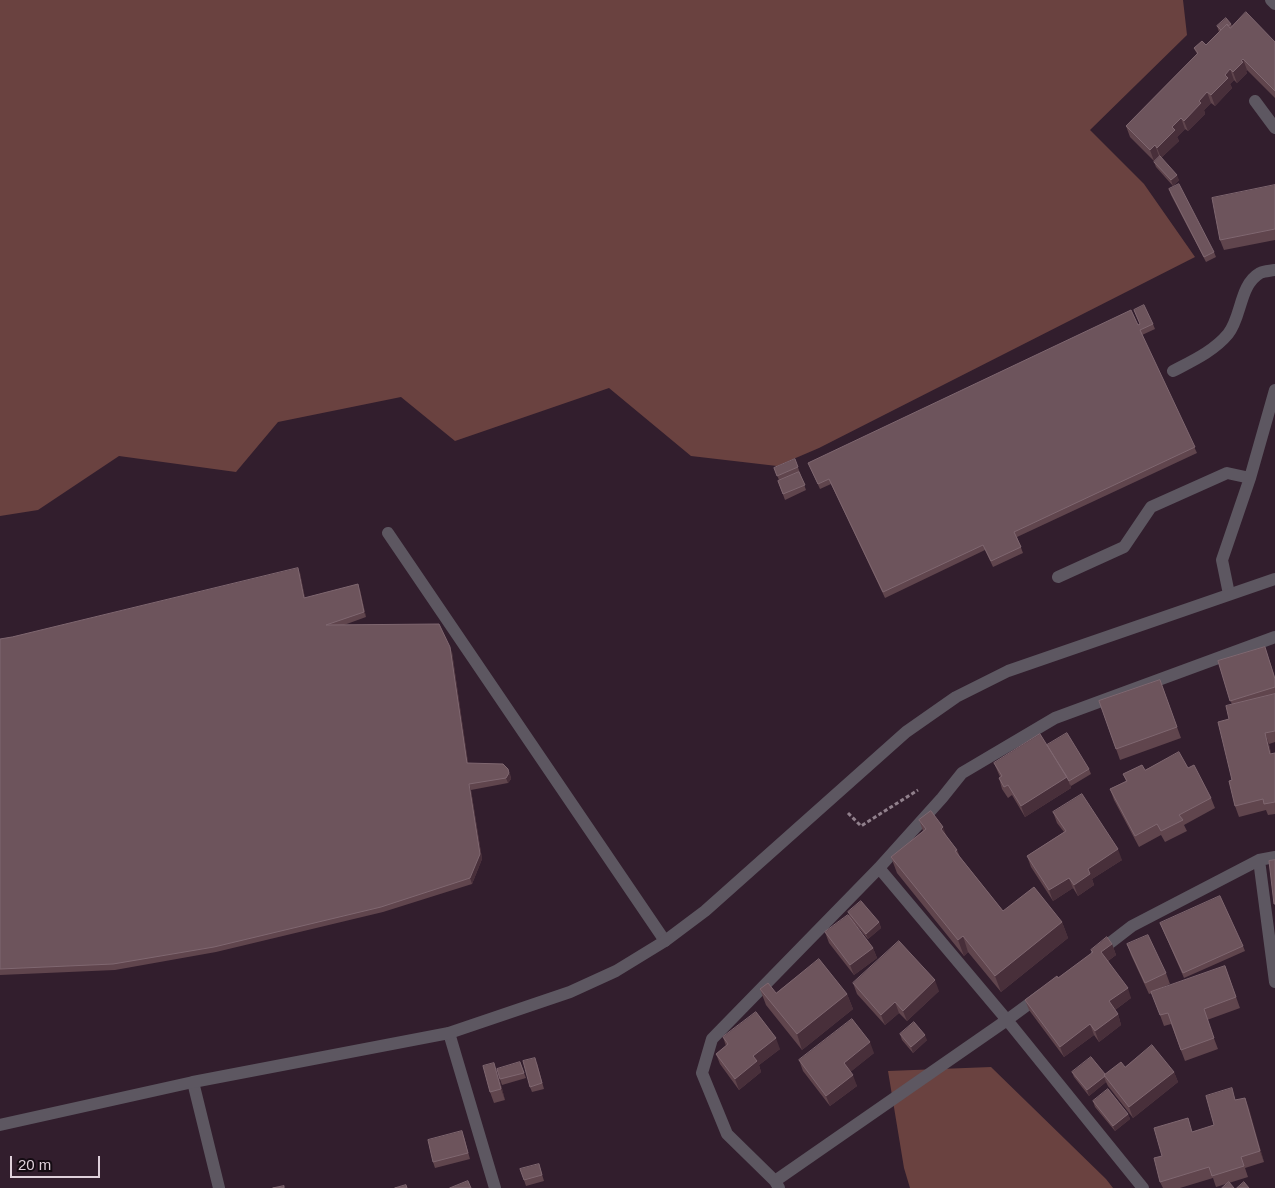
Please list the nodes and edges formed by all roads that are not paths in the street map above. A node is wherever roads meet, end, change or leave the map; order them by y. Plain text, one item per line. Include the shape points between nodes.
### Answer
1 (1271, 0) edge
2 (1275, 4) edge
3 (1255, 101) dead end
4 (1275, 128) edge
5 (1275, 270) edge
6 (1173, 372) dead end
7 (1275, 390) edge
8 (1250, 478) junction
9 (388, 533) dead end
10 (1058, 577) dead end
11 (1275, 579) edge
12 (1229, 594) junction
13 (1275, 637) edge
14 (1275, 858) edge
15 (1259, 860) junction
16 (878, 868) junction
17 (665, 941) junction
18 (1085, 961) edge
19 (1275, 982) edge
20 (1054, 985) edge
21 (1007, 1020) junction
22 (450, 1033) junction
23 (193, 1082) junction
24 (0, 1125) edge
25 (777, 1185) edge
26 (219, 1188) edge
27 (495, 1188) edge
28 (1143, 1188) edge

1 - 2 street
3 - 4 street
5 - 6 street via 1261,272 1250,281 1228,334 1208,352
7 - 8 street
8 - 10 street via 1227,473 1151,506 1124,548
8 - 12 street via 1222,560
9 - 17 street
11 - 12 street
12 - 17 street via 1008,672 956,697 906,732 705,911
13 - 16 street via 1055,718 962,773
14 - 15 street
15 - 18 street via 1132,926
15 - 19 street
16 - 21 street
16 - 25 street via 712,1039 702,1072 727,1134
17 - 22 street via 616,971 570,992
20 - 21 street
21 - 25 street
21 - 28 street
22 - 23 street
22 - 27 street
23 - 24 street
23 - 26 street

